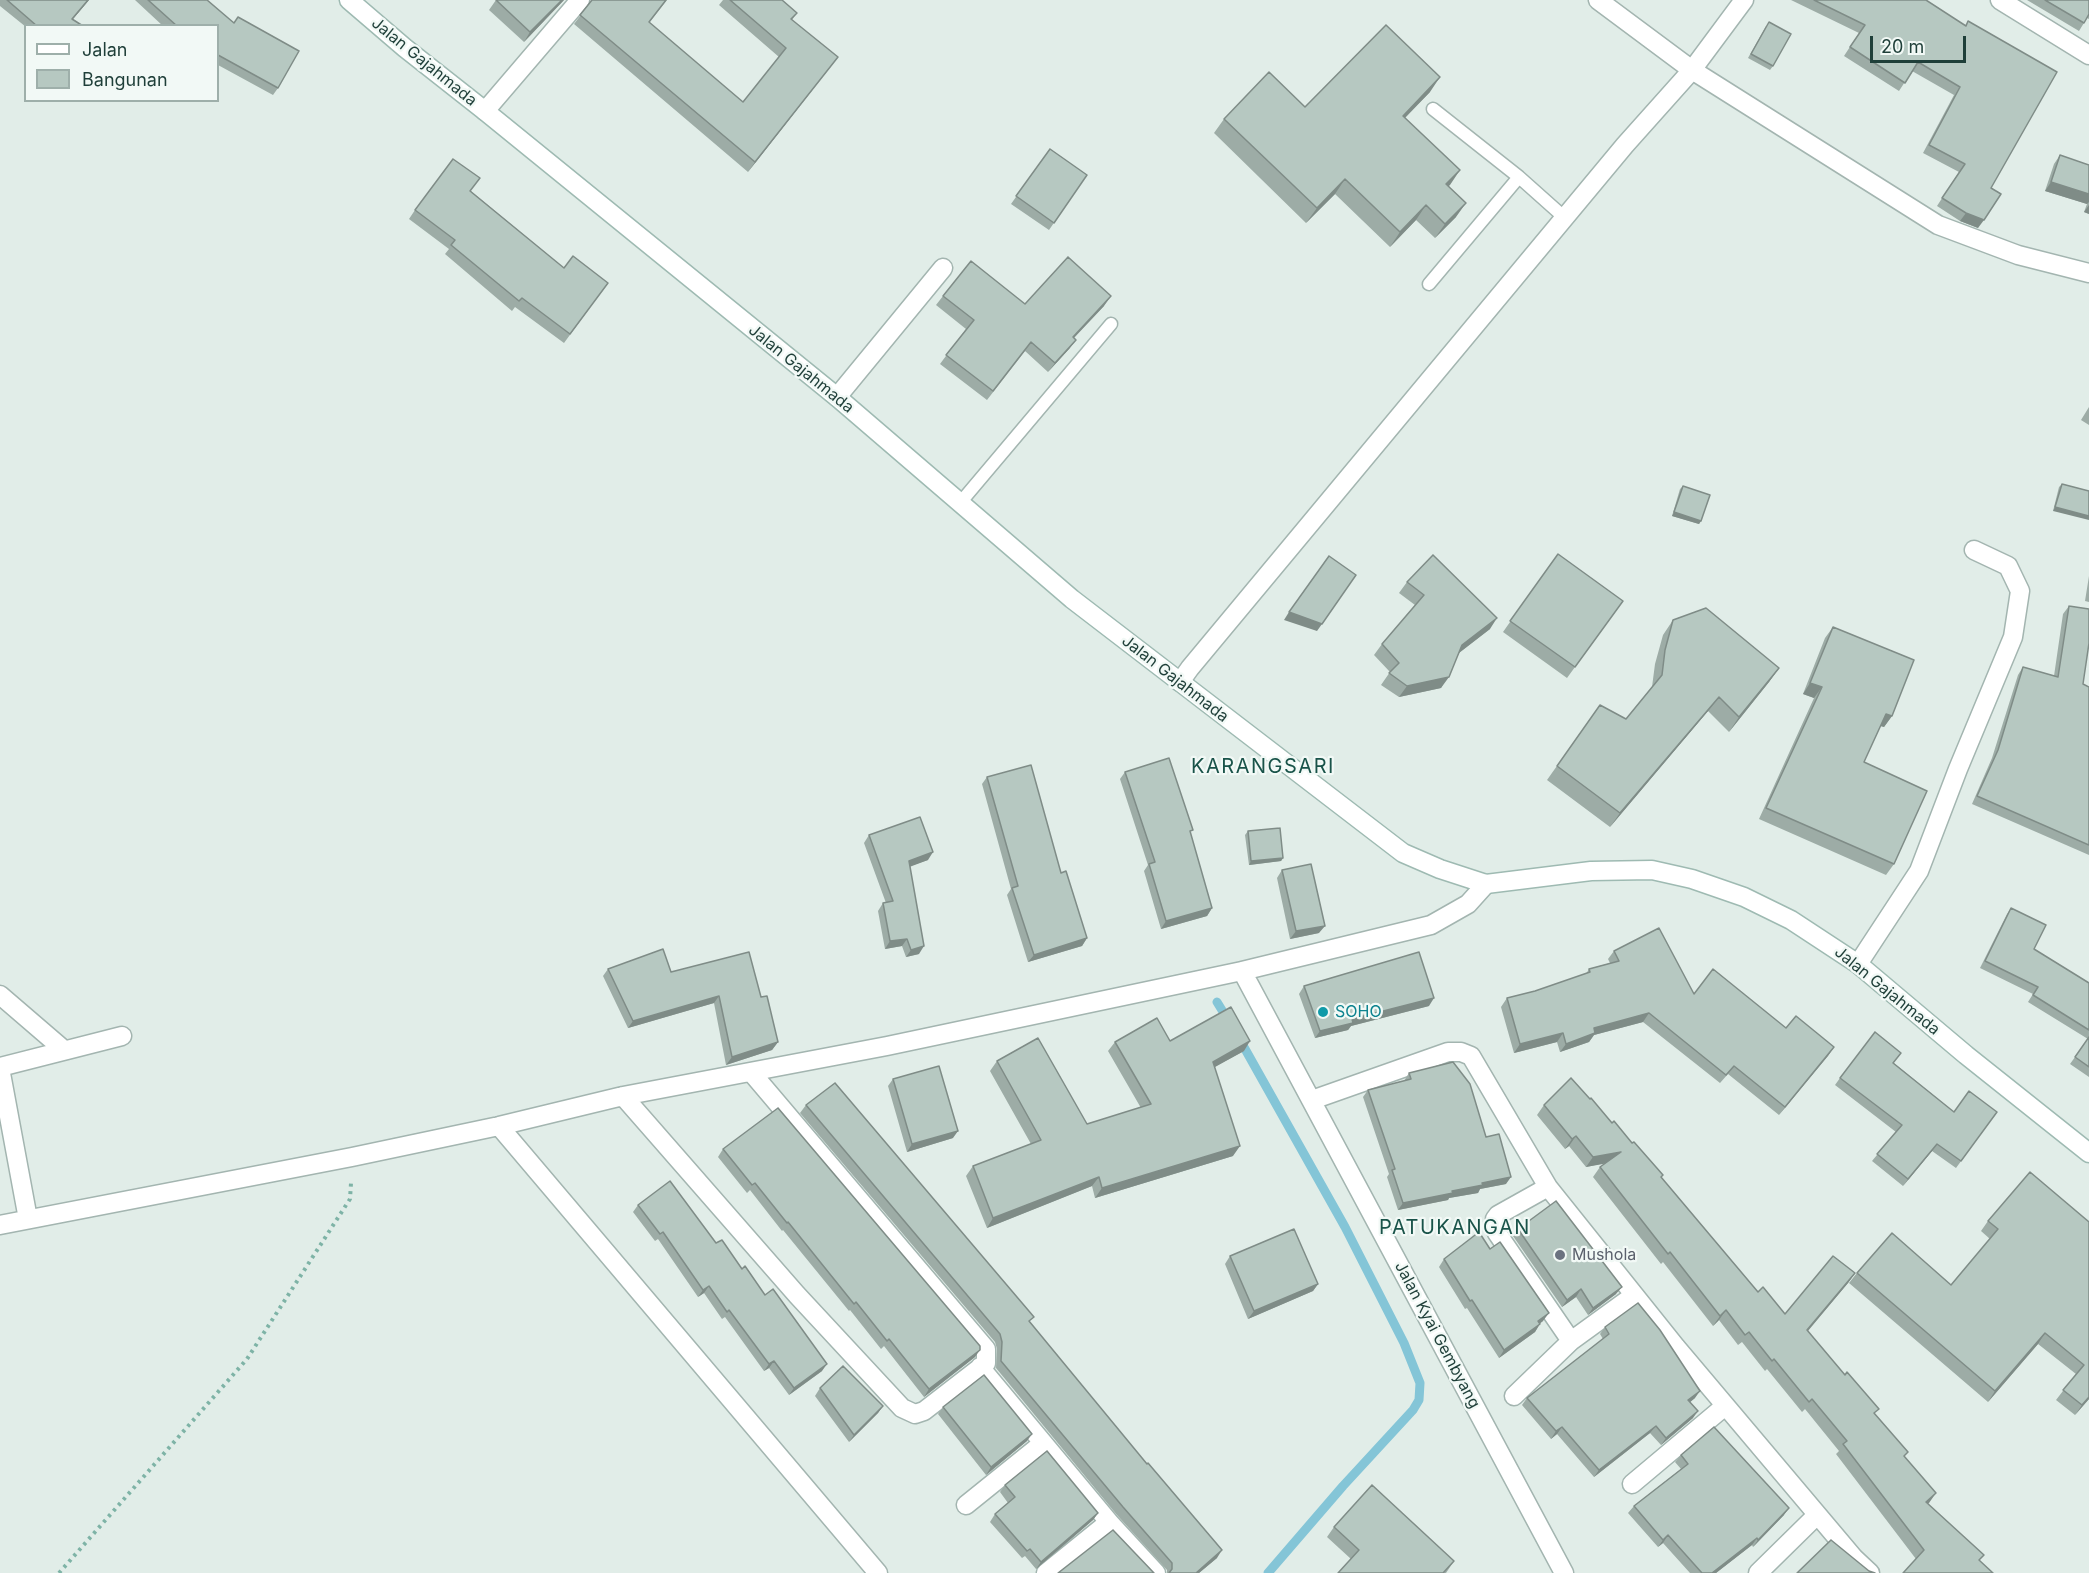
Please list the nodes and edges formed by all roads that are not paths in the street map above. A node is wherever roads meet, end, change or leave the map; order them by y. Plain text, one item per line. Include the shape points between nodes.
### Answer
1 (349, 0) edge
2 (580, 0) edge
3 (1598, 0) edge
4 (1744, 0) edge
5 (2000, 0) edge
6 (2089, 55) edge
7 (1692, 70) junction
8 (1433, 109) edge
9 (485, 111) junction
10 (1518, 177) junction
11 (1565, 218) junction
12 (943, 268) dead end
13 (2089, 273) edge
14 (1429, 284) dead end
15 (1111, 324) dead end
16 (837, 397) junction
17 (960, 503) junction
18 (1974, 550) dead end
19 (1180, 682) junction
20 (1486, 884) junction
21 (1858, 964) junction
22 (1242, 971) junction
23 (0, 994) edge
24 (122, 1036) dead end
25 (64, 1050) junction
26 (0, 1067) edge
27 (751, 1072) junction
28 (623, 1096) junction
29 (1312, 1100) junction
30 (499, 1126) junction
31 (2089, 1153) edge
32 (1548, 1187) junction
33 (28, 1219) junction
34 (0, 1225) edge
35 (1633, 1296) junction
36 (1571, 1341) junction
37 (980, 1367) junction
38 (1514, 1396) dead end
39 (1725, 1406) junction
40 (1043, 1443) junction
41 (1632, 1484) dead end
42 (966, 1505) dead end
43 (1817, 1515) junction
44 (1109, 1522) junction
45 (878, 1573) edge
46 (1046, 1573) edge
47 (1156, 1573) edge
48 (1564, 1573) edge
49 (1758, 1573) edge
50 (1870, 1573) edge

1 - 9 street, Jalan Gajahmada
2 - 9 street
3 - 7 street
4 - 7 street
5 - 6 street
7 - 11 street
7 - 13 street via 1938,225 2018,255
8 - 10 lane
9 - 16 street, Jalan Gajahmada
10 - 11 lane
10 - 14 lane
11 - 19 street
12 - 16 street
15 - 17 lane
16 - 17 street, Jalan Gajahmada
17 - 19 street, Jalan Gajahmada via 1072,599
18 - 21 street via 2008,566 2020,591 2013,638 1919,871
19 - 20 street, Jalan Gajahmada via 1402,853
20 - 21 street, Jalan Gajahmada via 1591,871 1652,870 1744,897 1791,920
20 - 22 street via 1468,904 1431,925
21 - 31 street, Jalan Gajahmada
22 - 27 street
22 - 29 street, Jalan Kyai Gembyang
23 - 25 street
24 - 25 street
25 - 26 street
26 - 33 street
27 - 28 street
27 - 37 street via 986,1349 986,1363
28 - 30 street
28 - 37 street via 902,1408 915,1414 924,1411
29 - 32 street via 1449,1052 1461,1052 1475,1062
29 - 48 street, Jalan Kyai Gembyang
30 - 33 street
30 - 45 street
32 - 35 street
32 - 36 street via 1498,1215 1495,1226
33 - 34 street
35 - 36 street
35 - 39 street
36 - 38 street
37 - 40 street
39 - 41 street
39 - 43 street
40 - 42 street
40 - 44 street
43 - 49 street
43 - 50 street
44 - 46 street
44 - 47 street

